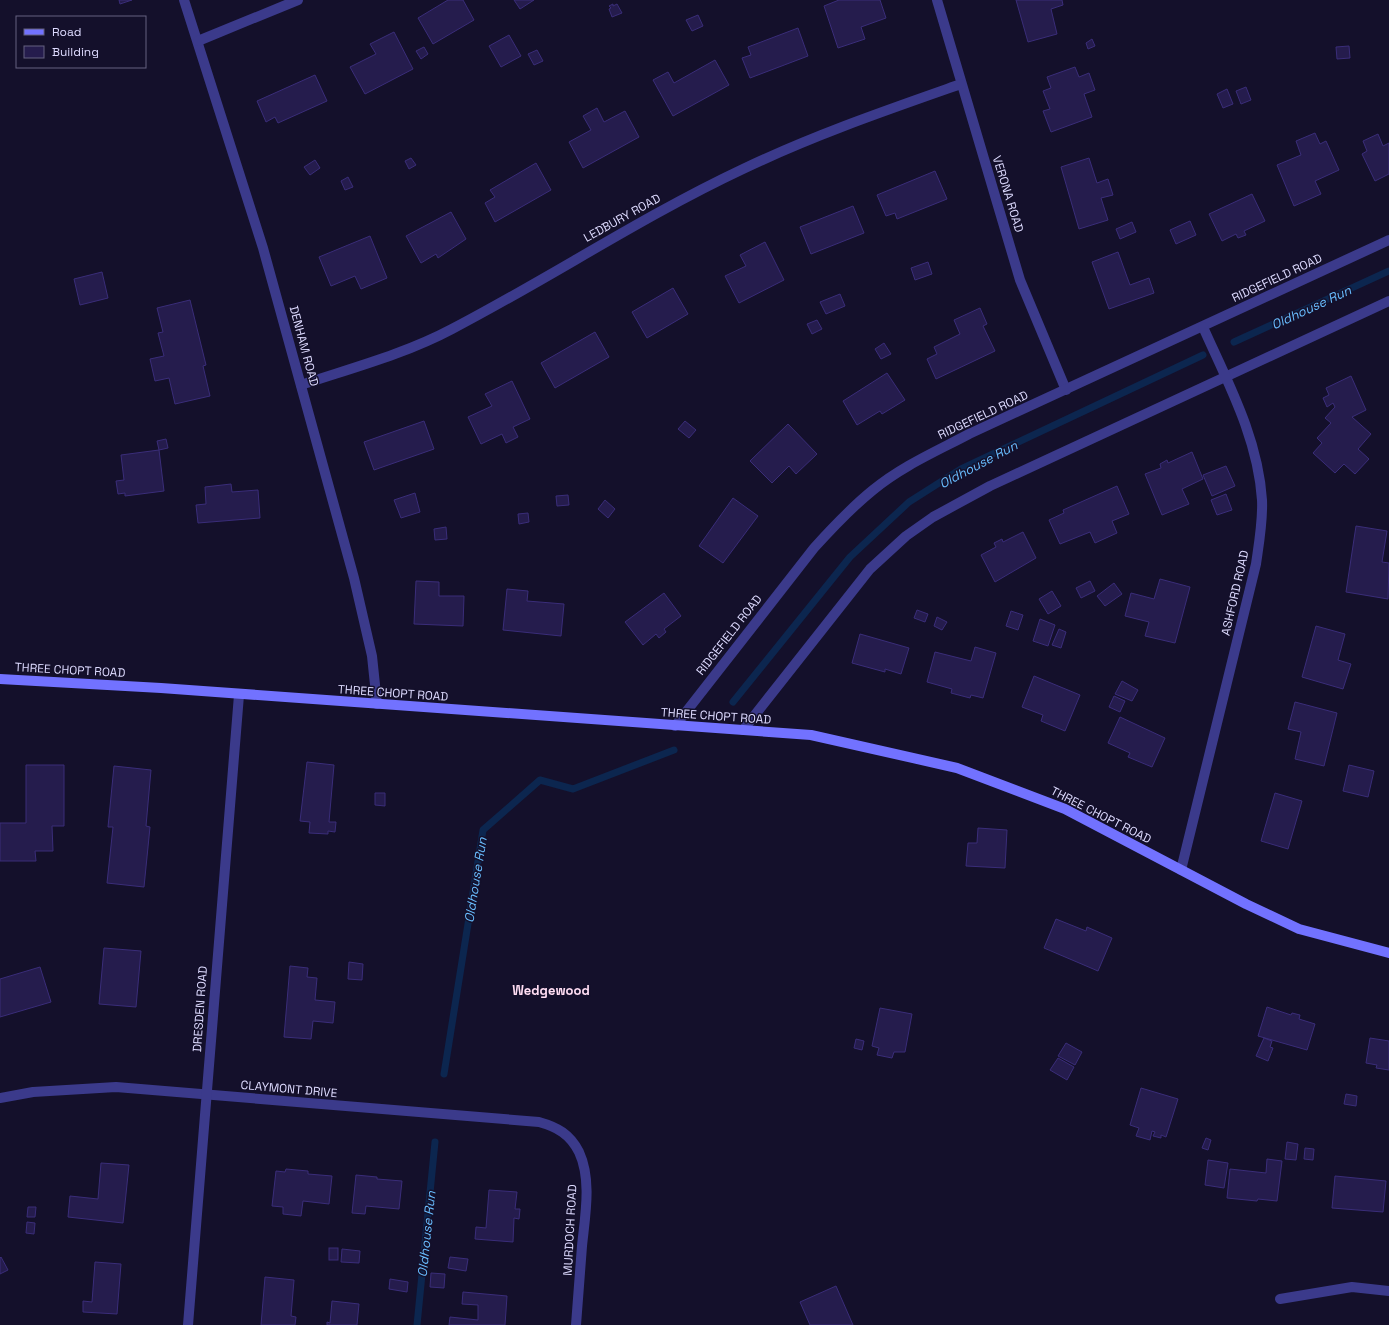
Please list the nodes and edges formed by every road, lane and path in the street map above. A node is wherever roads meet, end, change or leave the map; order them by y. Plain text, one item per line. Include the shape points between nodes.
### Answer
1 (184, 0) edge
2 (298, 0) edge
3 (937, 0) edge
4 (198, 41) junction
5 (961, 84) junction
6 (1389, 240) edge
7 (1389, 301) edge
8 (1203, 327) junction
9 (1225, 377) junction
10 (301, 385) junction
11 (1066, 390) junction
12 (0, 679) edge
13 (239, 695) junction
14 (377, 704) junction
15 (675, 726) junction
16 (743, 730) junction
17 (1181, 870) junction
18 (1389, 953) edge
19 (206, 1095) junction
20 (0, 1098) edge
21 (570, 1139) joint
22 (1389, 1291) edge
23 (1280, 1299) dead end
24 (188, 1325) edge
25 (576, 1325) edge

1 - 4 street, DENHAM ROAD
2 - 4 street
3 - 5 street, VERONA ROAD
4 - 10 street, DENHAM ROAD via 263,248
5 - 10 street, LEDBURY ROAD via 849,123 743,168 451,330 402,351
5 - 11 street, VERONA ROAD via 1020,280
6 - 8 street, RIDGEFIELD ROAD
7 - 9 street
8 - 9 street, ASHFORD ROAD
8 - 11 street, RIDGEFIELD ROAD
9 - 16 street via 990,486 917,528 870,569
9 - 17 street, ASHFORD ROAD via 1247,427 1257,461 1262,501 1260,536 1256,564
10 - 14 street, DENHAM ROAD via 354,578 372,656
11 - 15 street, RIDGEFIELD ROAD via 914,462 874,489 814,548
12 - 13 main road, THREE CHOPT ROAD
13 - 14 main road, THREE CHOPT ROAD
13 - 19 street, DRESDEN ROAD
14 - 15 main road, THREE CHOPT ROAD
15 - 16 main road, THREE CHOPT ROAD
16 - 17 main road, THREE CHOPT ROAD via 811,735 958,768 1065,809
17 - 18 main road, THREE CHOPT ROAD via 1299,929
19 - 20 street, CLAYMONT DRIVE via 96,1087 33,1092
19 - 21 street, CLAYMONT DRIVE via 539,1122 555,1127
19 - 24 street, DRESDEN ROAD
21 - 25 street, MURDOCH ROAD via 578,1152 586,1177
22 - 23 street via 1352,1287

